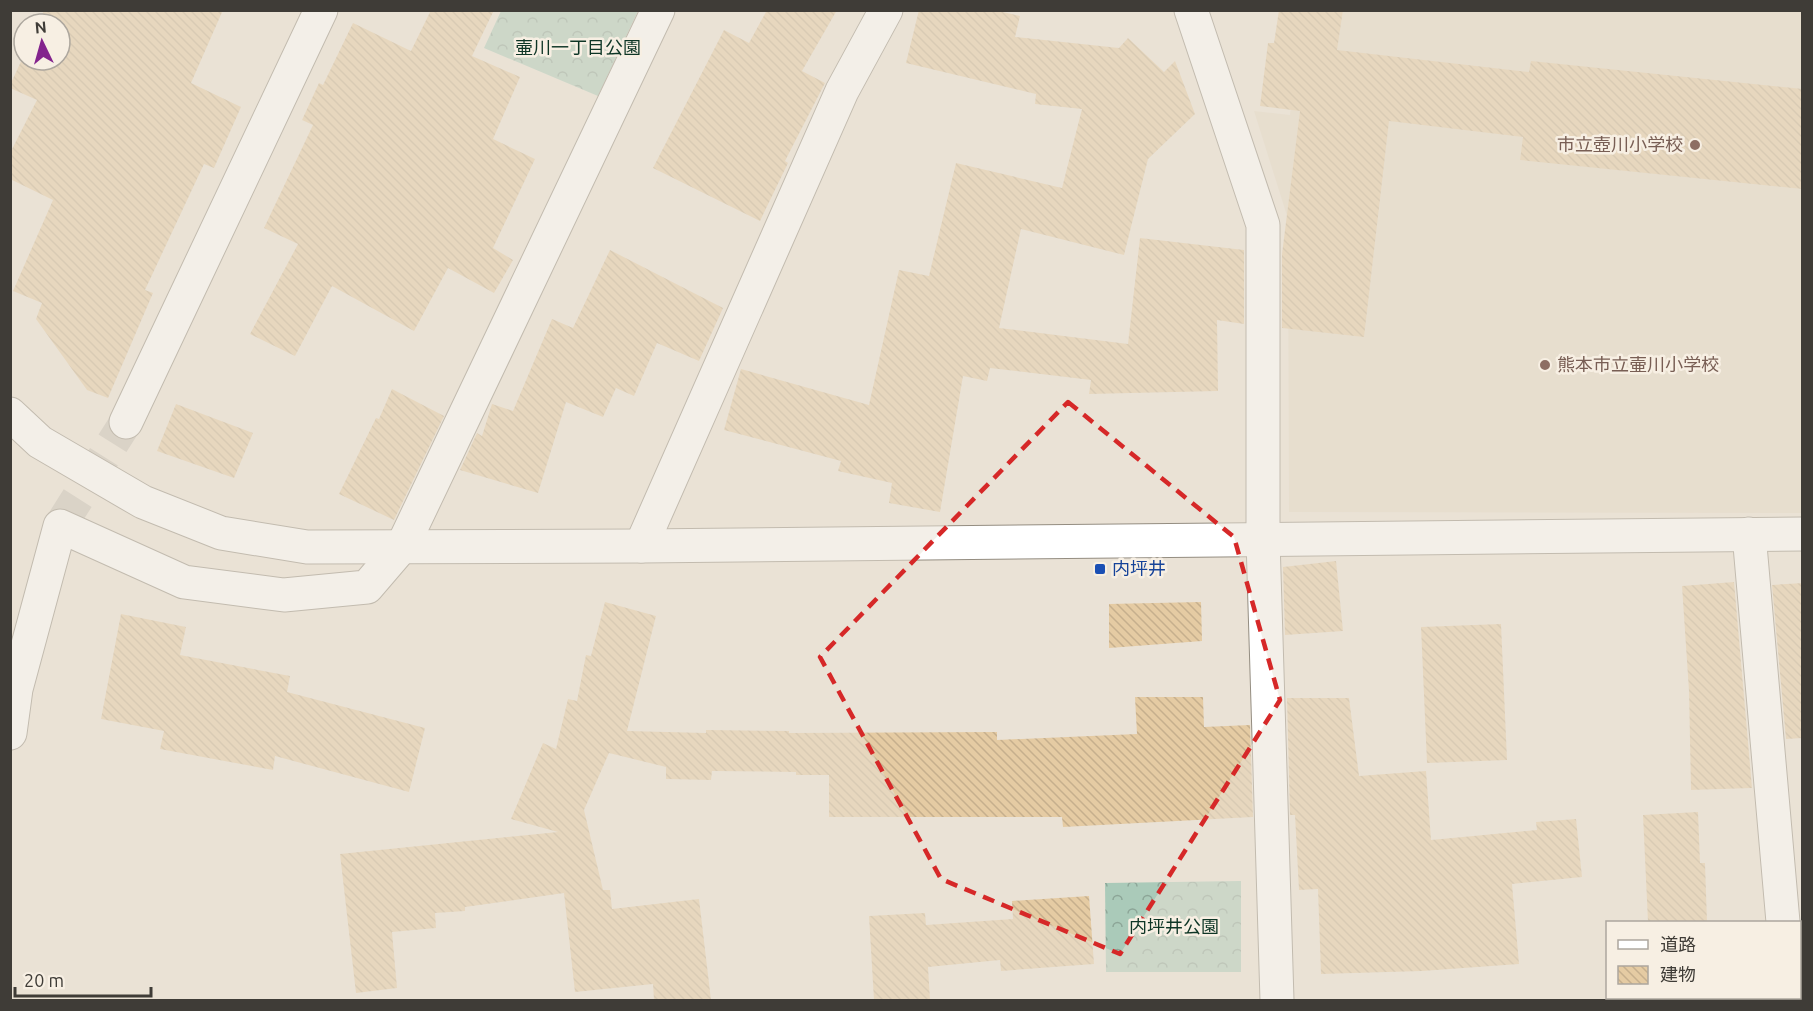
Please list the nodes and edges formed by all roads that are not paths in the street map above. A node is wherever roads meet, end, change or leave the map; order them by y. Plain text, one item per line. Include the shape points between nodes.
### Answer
1 (321, 10) edge
2 (658, 10) edge
3 (886, 10) edge
4 (1191, 10) edge
5 (10, 414) edge
6 (126, 422) tunnel mouth
7 (1749, 534) junction
8 (1803, 534) edge
9 (1263, 540) junction
10 (403, 545) junction
11 (641, 546) junction
12 (10, 733) edge
13 (1783, 921) edge
14 (1277, 1000) edge

1 - 6 street
2 - 10 street
3 - 11 street via 842,91
4 - 9 street via 1263,225
5 - 10 street via 40,442 143,502 221,533 307,547
7 - 8 street
7 - 9 street
7 - 13 street
9 - 11 street
9 - 14 street
10 - 11 street
10 - 12 street via 367,587 284,595 184,582 60,526 16,689

